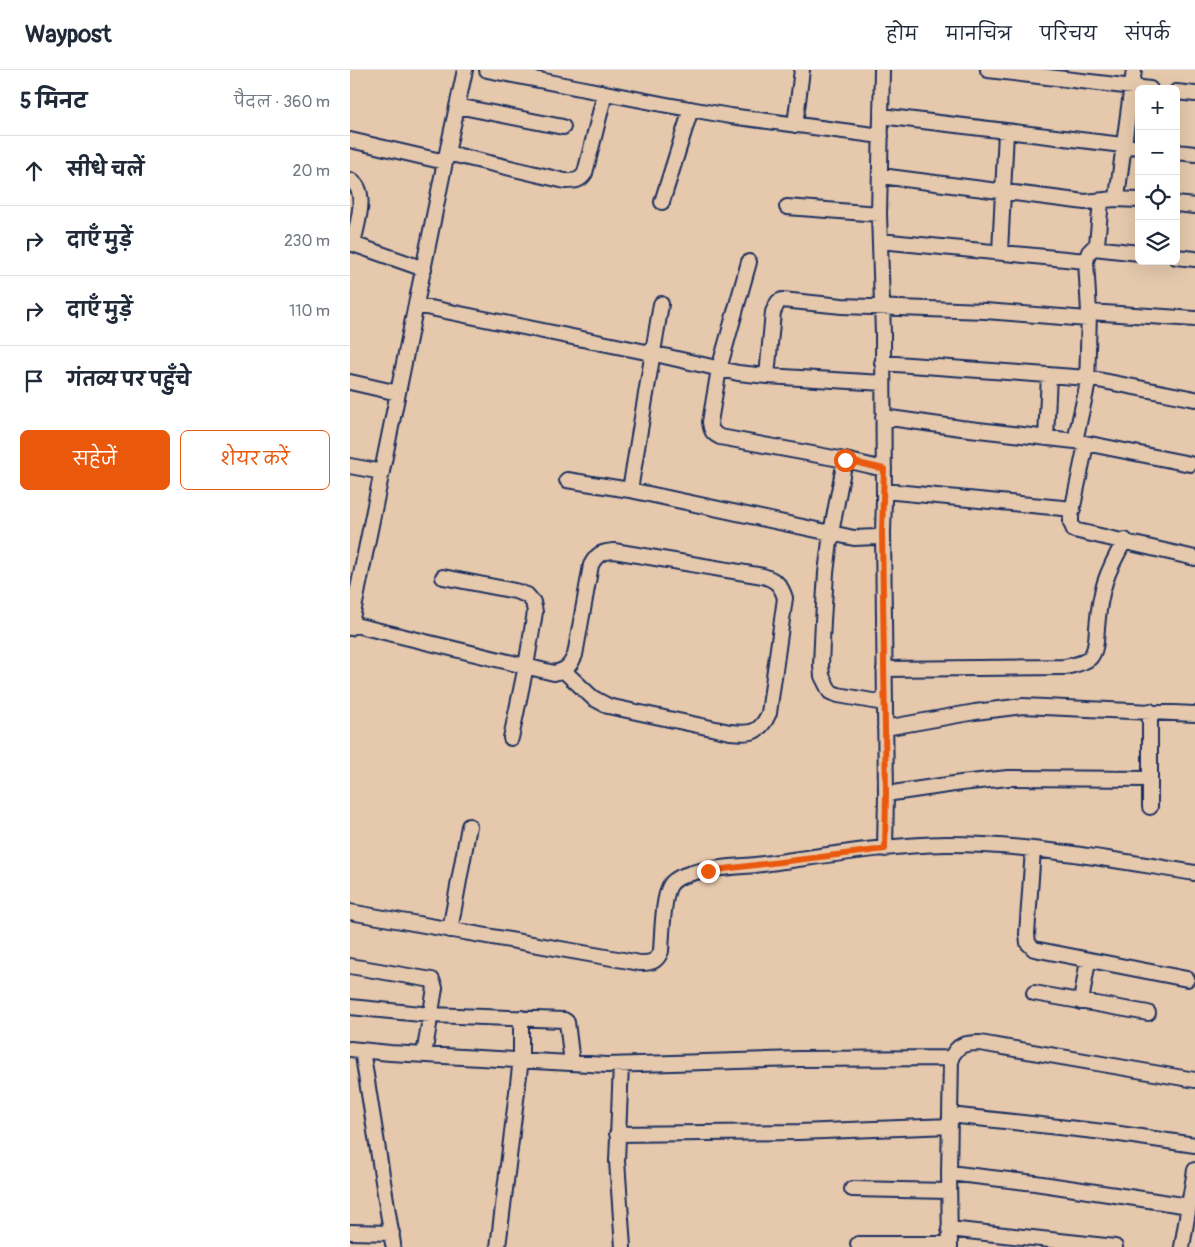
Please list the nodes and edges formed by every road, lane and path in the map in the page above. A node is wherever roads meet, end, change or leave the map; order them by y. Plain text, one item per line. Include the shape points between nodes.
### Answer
1 (465, 70) edge
2 (487, 70) edge
3 (802, 70) edge
4 (882, 70) edge
5 (988, 70) edge
6 (1134, 70) edge
7 (1132, 87) junction
8 (1135, 87) edge
9 (1180, 92) edge
10 (605, 93) junction
11 (1195, 94) edge
12 (457, 106) junction
13 (691, 109) junction
14 (881, 116) junction
15 (795, 125) junction
16 (563, 127) dead end
17 (1006, 132) junction
18 (881, 136) junction
19 (350, 140) edge
20 (1132, 146) edge
21 (1180, 152) edge
22 (1195, 154) edge
23 (446, 158) junction
24 (880, 176) junction
25 (350, 180) edge
26 (1004, 191) junction
27 (1115, 199) junction
28 (1135, 200) edge
29 (1101, 201) junction
30 (662, 202) dead end
31 (1180, 204) edge
32 (1195, 206) edge
33 (787, 207) dead end
34 (879, 214) junction
35 (880, 241) junction
36 (351, 244) edge
37 (1094, 248) junction
38 (1000, 252) junction
39 (1135, 253) edge
40 (1180, 257) edge
41 (1195, 259) edge
42 (749, 262) dead end
43 (1086, 262) junction
44 (424, 269) junction
45 (661, 304) dead end
46 (416, 305) junction
47 (883, 308) junction
48 (1088, 316) junction
49 (1195, 319) edge
50 (651, 353) junction
51 (882, 363) junction
52 (719, 369) junction
53 (1049, 375) junction
54 (767, 376) junction
55 (1088, 378) junction
56 (350, 382) edge
57 (883, 383) junction
58 (398, 393) junction
59 (1195, 399) edge
60 (884, 417) junction
61 (1046, 438) junction
62 (1080, 443) junction
63 (845, 460) junction
64 (1190, 464) dead end
65 (350, 466) edge
66 (884, 469) junction
67 (382, 472) junction
68 (567, 480) dead end
69 (630, 490) junction
70 (884, 491) junction
71 (1073, 509) junction
72 (882, 532) junction
73 (831, 533) junction
74 (1125, 540) junction
75 (1195, 558) edge
76 (444, 577) dead end
77 (350, 626) edge
78 (526, 666) junction
79 (884, 669) junction
80 (564, 671) junction
81 (884, 703) junction
82 (1150, 711) junction
83 (1195, 714) edge
84 (885, 728) junction
85 (511, 738) dead end
86 (1150, 779) junction
87 (886, 794) junction
88 (1150, 808) dead end
89 (470, 826) dead end
90 (885, 849) junction
91 (1032, 850) junction
92 (1195, 874) edge
93 (350, 912) edge
94 (450, 930) junction
95 (1088, 960) junction
96 (350, 966) edge
97 (1187, 979) dead end
98 (1034, 993) dead end
99 (1081, 1002) junction
100 (350, 1007) edge
101 (1148, 1013) dead end
102 (431, 1014) junction
103 (521, 1018) junction
104 (356, 1050) edge
105 (424, 1055) junction
106 (951, 1058) junction
107 (521, 1059) junction
108 (572, 1063) junction
109 (621, 1064) junction
110 (1195, 1080) edge
111 (950, 1121) junction
112 (617, 1134) junction
113 (1195, 1145) edge
114 (1195, 1170) edge
115 (949, 1173) junction
116 (852, 1189) dead end
117 (949, 1191) junction
118 (1191, 1198) edge
119 (949, 1229) junction
120 (350, 1232) edge
121 (858, 1244) dead end
122 (950, 1246) edge
123 (498, 1247) edge
124 (623, 1247) edge
125 (1115, 1247) edge
126 (1182, 1247) edge

1 - 12 street
2 - 10 street
3 - 15 street
4 - 14 street
5 - 7 street
6 - 7 street
7 - 8 street
7 - 20 street
9 - 11 street
10 - 13 street
10 - 23 street via 581,179 565,181
12 - 16 street
12 - 23 street
13 - 15 street
13 - 30 street
14 - 17 street
14 - 18 street
15 - 18 street
17 - 20 street
17 - 26 street
18 - 24 street
19 - 23 street
20 - 27 street
21 - 22 street
23 - 44 street
24 - 26 street
24 - 34 street
25 - 36 street via 359,188 361,198
26 - 29 street via 1085,202
26 - 38 street
27 - 28 street
27 - 29 street
29 - 37 street
31 - 32 street
33 - 34 street
34 - 35 street
35 - 38 street
35 - 47 street
36 - 44 street
37 - 39 street
37 - 43 street via 1088,252
38 - 43 street
40 - 41 street
42 - 52 street
43 - 48 street
44 - 46 street
45 - 50 street
46 - 50 street
46 - 58 street
47 - 48 street
47 - 51 street
47 - 54 street via 778,302 773,312
48 - 49 street
48 - 55 street
50 - 52 street
50 - 69 street
51 - 53 street
51 - 57 street
52 - 54 street
52 - 63 street via 710,422 714,434
53 - 55 street
53 - 61 street
54 - 57 street
55 - 59 street
55 - 62 street
56 - 58 street
57 - 60 street
58 - 67 street
60 - 61 street
60 - 66 street
61 - 62 street
62 - 64 street
62 - 71 street
63 - 66 street
63 - 73 street
65 - 67 street
66 - 70 street
67 - 77 street
68 - 69 street
69 - 73 street
70 - 71 street
70 - 72 street
71 - 74 street via 1071,523 1074,530
72 - 73 street via 867,538
72 - 79 street
73 - 81 street via 822,676 830,692 838,696
74 - 75 street
74 - 79 street via 1102,587 1095,648 1090,658 1080,664
76 - 78 street via 527,595 535,612
77 - 78 street
78 - 80 street via 554,673
78 - 85 street
79 - 81 street
80 - 80 street via 575,655 591,565 602,552 614,551 763,576 782,588 785,598 769,713 764,724 756,730 744,734 730,732 608,706 593,698
81 - 84 street
82 - 83 street
82 - 84 street via 1023,706
82 - 86 street
84 - 87 street
86 - 87 street via 1008,778
86 - 88 street
87 - 90 street
89 - 94 street
90 - 91 street via 948,844
90 - 94 street via 708,871 678,878 671,884 667,895 661,950 658,959 650,963
91 - 92 street
91 - 95 street via 1028,943 1044,952
93 - 94 street
95 - 97 street
95 - 99 street
96 - 102 street via 432,980 435,988
98 - 99 street
99 - 101 street
100 - 102 street
102 - 103 street
102 - 105 street
103 - 107 street
103 - 108 street via 568,1022
104 - 105 street
104 - 120 street via 393,1239
105 - 107 street
106 - 109 street
106 - 110 street via 955,1050 967,1043 980,1043
106 - 111 street
107 - 108 street
107 - 123 street
108 - 109 street
109 - 112 street
111 - 112 street via 799,1132
111 - 113 street via 1121,1134
111 - 115 street
112 - 124 street
114 - 118 street
115 - 117 street
115 - 118 street
116 - 117 street
117 - 119 street
118 - 126 street
119 - 122 street
119 - 125 street
121 - 122 street

